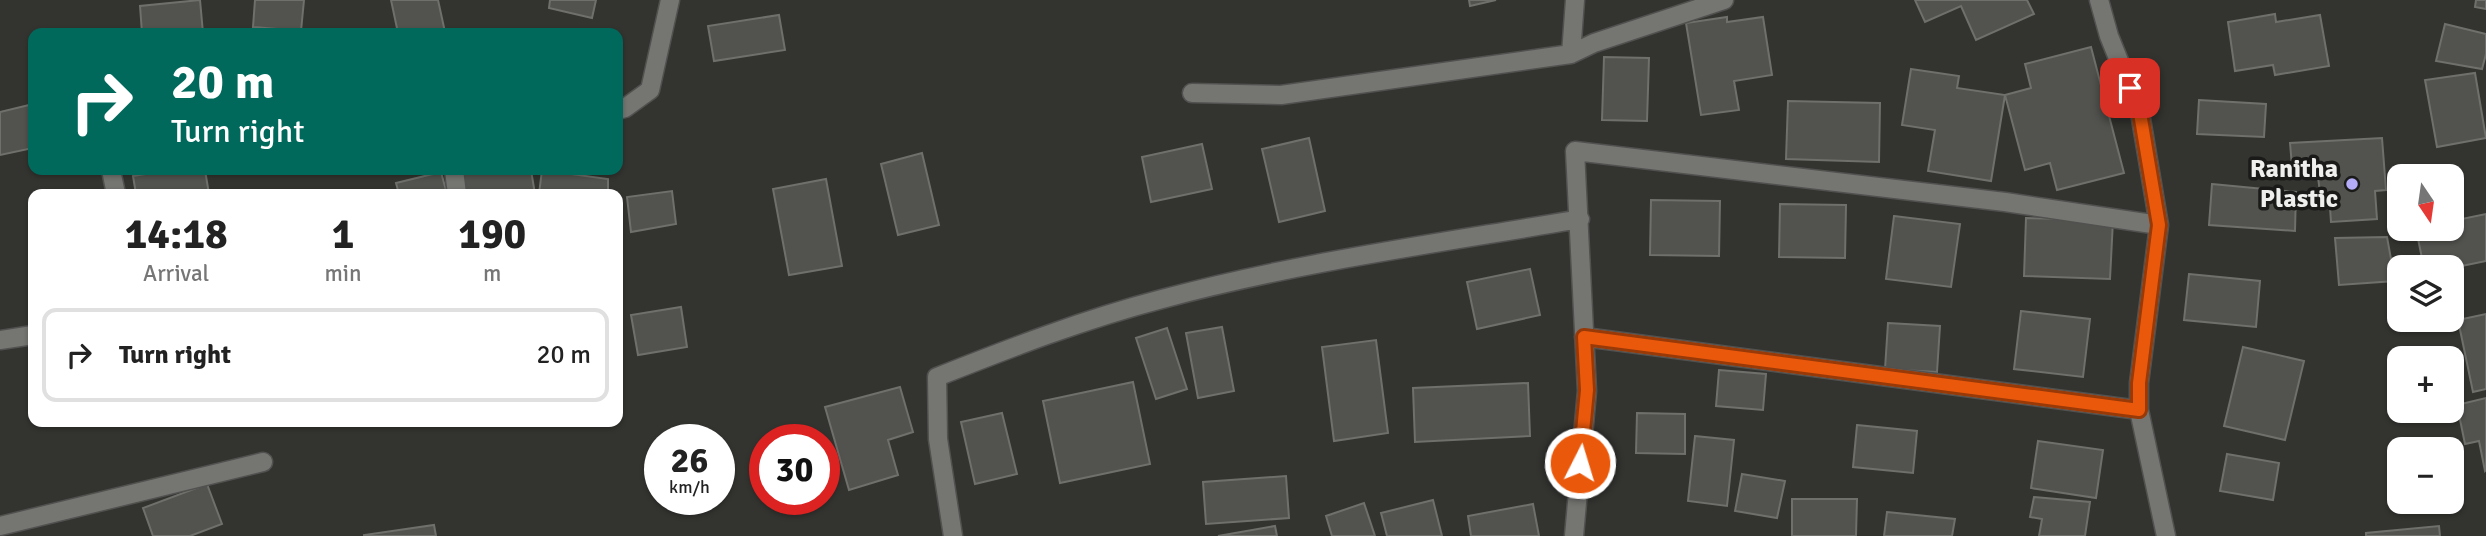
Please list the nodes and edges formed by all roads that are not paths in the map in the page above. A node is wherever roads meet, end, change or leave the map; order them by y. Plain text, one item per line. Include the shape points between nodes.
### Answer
1 (670, 0) edge
2 (1575, 0) edge
3 (1724, 0) edge
4 (2099, 0) edge
5 (1570, 54) junction
6 (1192, 93) dead end
7 (623, 109) edge
8 (1580, 219) junction
9 (2159, 225) junction
10 (28, 336) edge
11 (1584, 337) junction
12 (0, 341) edge
13 (2139, 410) junction
14 (263, 462) dead end
15 (0, 526) edge
16 (953, 536) edge
17 (1574, 536) edge
18 (2166, 536) edge

1 - 7 street via 650,90
2 - 5 street
3 - 5 street
4 - 9 street via 2140,113
5 - 6 street via 1281,95
8 - 9 street via 1575,151
8 - 11 street
8 - 16 street via 1298,267 1162,299 1028,341 937,377 938,439
9 - 13 street
10 - 12 street
11 - 13 street
11 - 17 street via 1587,390
13 - 18 street
14 - 15 street

